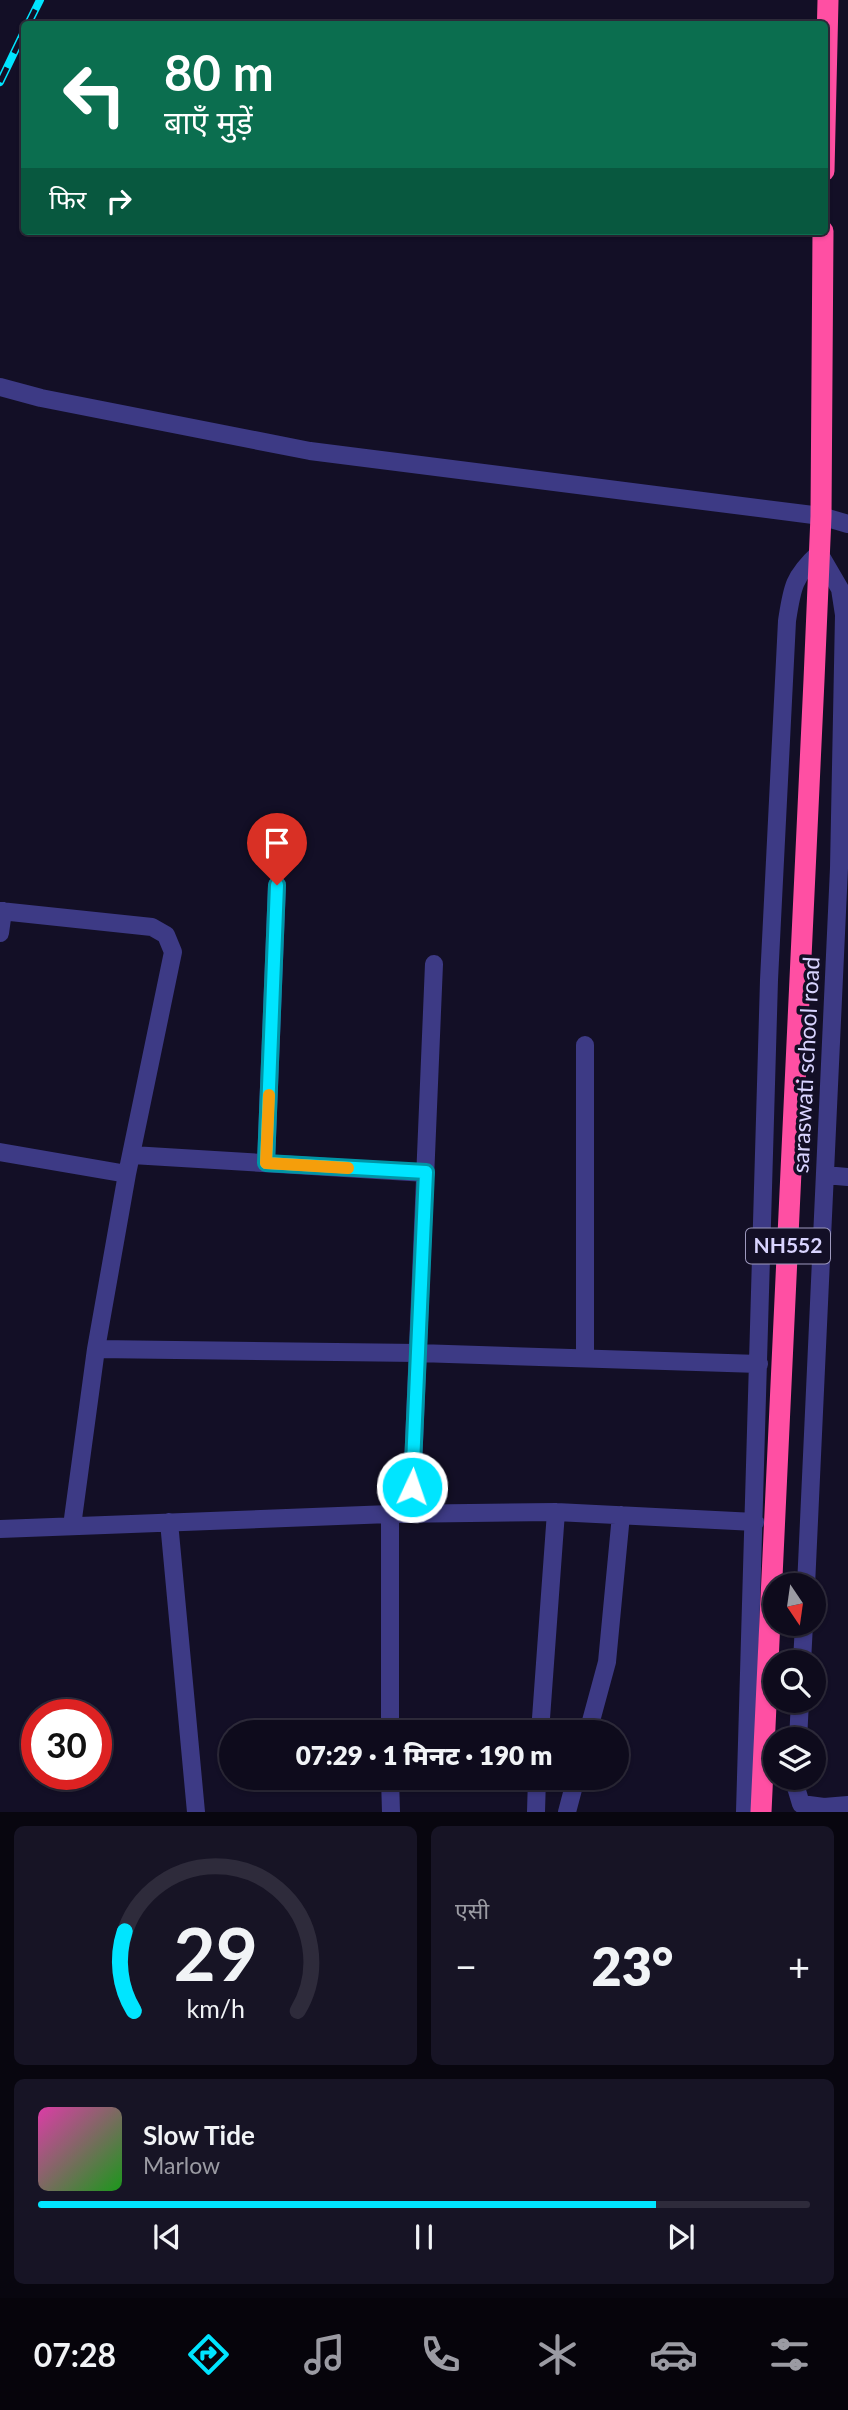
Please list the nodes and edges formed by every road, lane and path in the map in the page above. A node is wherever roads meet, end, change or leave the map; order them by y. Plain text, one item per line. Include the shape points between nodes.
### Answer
1 (828, 0) edge
2 (828, 21) edge
3 (823, 235) edge
4 (0, 387) edge
5 (821, 516) junction
6 (848, 524) edge
7 (819, 553) junction
8 (277, 885) dead end
9 (1, 911) edge
10 (0, 933) edge
11 (435, 964) dead end
12 (585, 1045) dead end
13 (0, 1152) edge
14 (132, 1155) junction
15 (266, 1163) junction
16 (426, 1172) junction
17 (127, 1174) junction
18 (825, 1175) junction
19 (848, 1177) edge
20 (96, 1349) junction
21 (418, 1353) junction
22 (585, 1358) junction
23 (759, 1364) junction
24 (556, 1512) junction
25 (390, 1514) junction
26 (411, 1514) junction
27 (621, 1515) junction
28 (169, 1522) junction
29 (755, 1522) junction
30 (72, 1526) junction
31 (0, 1529) edge
32 (807, 1573) edge
33 (390, 1720) edge
34 (541, 1720) edge
35 (591, 1720) edge
36 (390, 1790) edge
37 (537, 1790) edge
38 (573, 1790) edge
39 (797, 1790) edge
40 (848, 1805) edge
41 (196, 1811) edge
42 (391, 1811) edge
43 (536, 1811) edge
44 (567, 1811) edge
45 (745, 1811) edge
46 (761, 1811) edge

1 - 2 highway
3 - 5 highway, NH552
4 - 5 street via 310,451
5 - 6 street
5 - 7 highway, NH552
7 - 18 street, saraswati school road via 840,589 844,615 839,868
7 - 23 street via 802,568 792,588 787,621 769,980
7 - 46 highway, NH552
8 - 15 street
9 - 10 street
9 - 14 street via 152,927 166,935 173,952
11 - 16 street
12 - 22 street
13 - 17 street
14 - 15 street
14 - 17 street
15 - 16 street
16 - 21 street
17 - 20 street
18 - 19 street
18 - 32 street, saraswati school road
20 - 21 street
20 - 30 street
21 - 22 street
21 - 26 street
22 - 23 street
23 - 29 street
24 - 26 street
24 - 27 street
24 - 34 street
25 - 26 street
25 - 28 street
25 - 33 street
27 - 29 street
27 - 35 street via 607,1662
28 - 30 street
28 - 41 street
29 - 45 street
30 - 31 street
36 - 42 street
37 - 43 street
38 - 44 street
39 - 40 street via 801,1804

